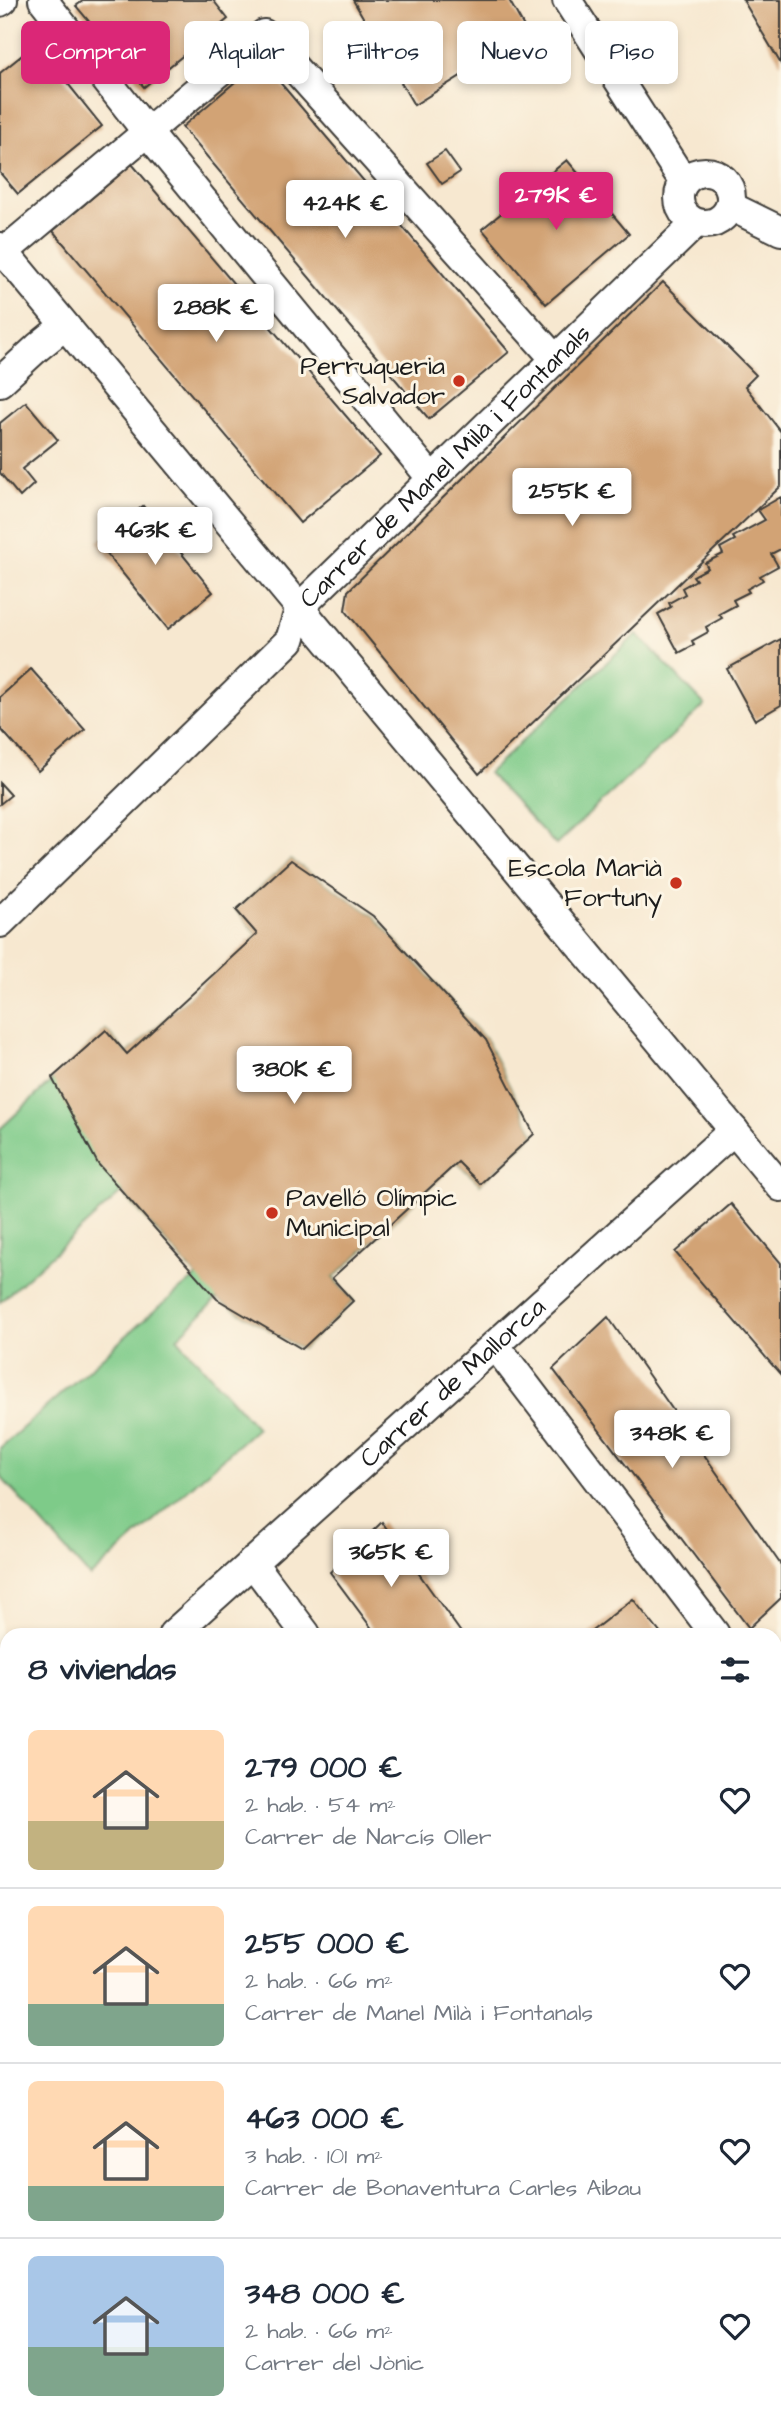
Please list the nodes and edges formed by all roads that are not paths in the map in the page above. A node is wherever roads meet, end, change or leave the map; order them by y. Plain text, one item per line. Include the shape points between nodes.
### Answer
1 (43, 0) edge
2 (566, 0) edge
3 (147, 132) junction
4 (684, 182) junction
5 (730, 206) junction
6 (696, 223) junction
7 (781, 231) edge
8 (2, 249) edge
9 (64, 326) junction
10 (555, 359) junction
11 (0, 382) edge
12 (432, 479) junction
13 (300, 607) junction
14 (0, 923) edge
15 (734, 1130) junction
16 (781, 1187) edge
17 (495, 1345) junction
18 (253, 1562) junction
19 (180, 1628) edge
20 (302, 1628) edge
21 (710, 1628) edge

1 - 3 street
2 - 4 street
3 - 8 street
3 - 10 street via 264,34
3 - 12 street
4 - 5 street via 699,173 715,174 727,184
4 - 6 street via 680,205
5 - 6 street via 720,220
5 - 7 street
6 - 10 street, Carrer de Manel Milà i Fontanals
8 - 9 street
9 - 11 street
9 - 13 street
10 - 12 street, Carrer de Manel Milà i Fontanals
12 - 13 street, Carrer de Manel Milà i Fontanals
13 - 14 street, Carrer de Manel Milà i Fontanals via 290,640
13 - 15 street
15 - 16 street
15 - 17 street, Carrer de Mallorca
17 - 18 street, Carrer de Mallorca
17 - 21 street
18 - 19 street, Carrer de Mallorca
18 - 20 street

